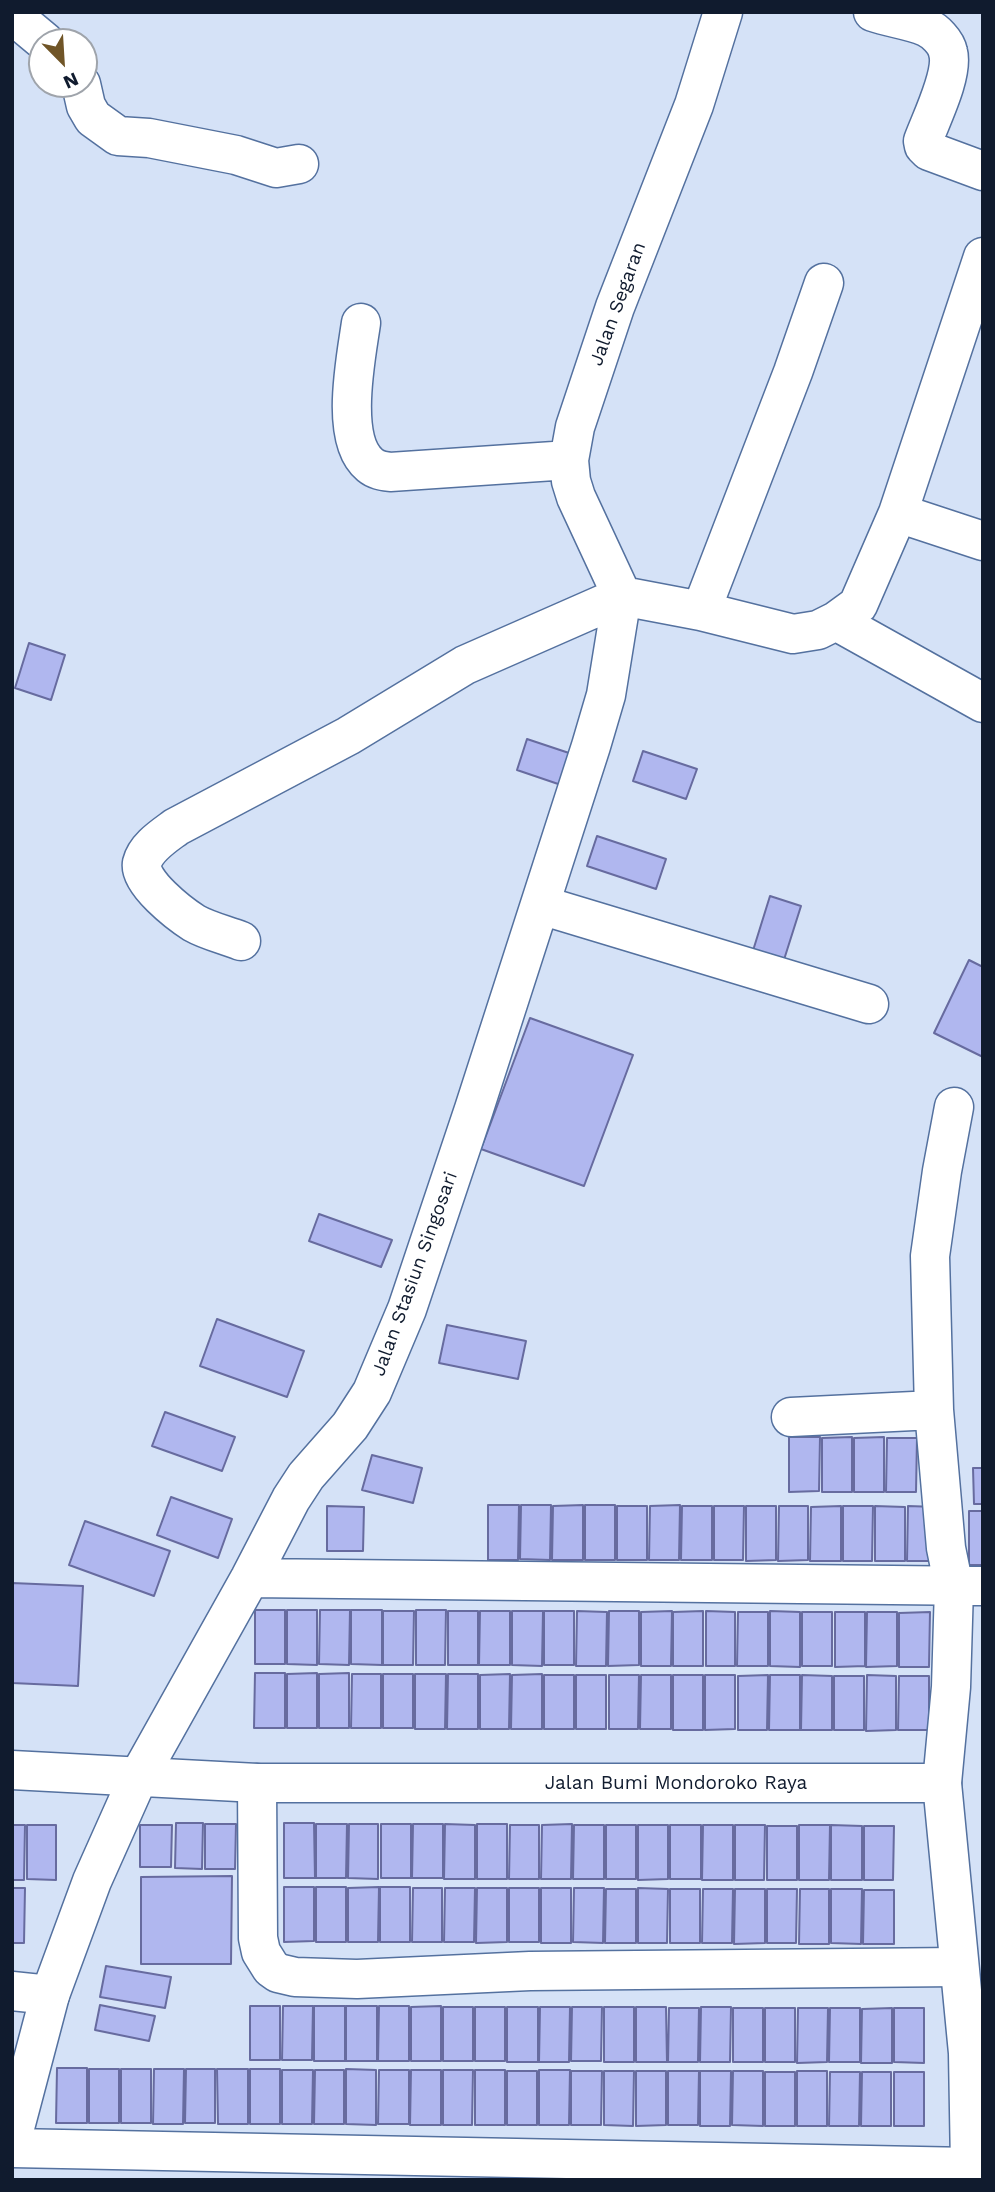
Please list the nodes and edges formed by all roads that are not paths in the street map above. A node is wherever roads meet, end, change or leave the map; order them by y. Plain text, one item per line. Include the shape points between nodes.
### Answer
1 (15, 12) edge
2 (723, 12) edge
3 (873, 12) edge
4 (28, 28) edge
5 (84, 98) edge
6 (299, 164) dead end
7 (983, 171) edge
8 (983, 257) edge
9 (824, 283) dead end
10 (360, 323) dead end
11 (569, 460) junction
12 (898, 513) junction
13 (983, 541) edge
14 (622, 596) junction
15 (701, 611) junction
16 (836, 621) junction
17 (983, 703) edge
18 (541, 905) junction
19 (241, 941) dead end
20 (869, 1004) dead end
21 (954, 1107) dead end
22 (933, 1410) junction
23 (791, 1417) dead end
24 (250, 1577) junction
25 (969, 1586) edge
26 (12, 1770) edge
27 (138, 1778) junction
28 (257, 1783) junction
29 (942, 1783) junction
30 (960, 1967) junction
31 (12, 1991) edge
32 (50, 1995) junction
33 (12, 2139) edge
34 (12, 2148) edge
35 (969, 2173) edge

1 - 4 street
2 - 11 street, Jalan Segaran via 694,105 615,307 575,427
3 - 7 street via 926,27 945,46 945,81 923,146
5 - 6 street via 93,118 118,136 236,155 275,168
8 - 12 street
9 - 15 street
10 - 11 street via 352,412 355,440 360,454 377,470
11 - 14 street, Jalan Segaran via 576,497
12 - 13 street
12 - 16 street via 858,605
14 - 15 street
14 - 18 street, Jalan Stasiun Singosari via 606,695
14 - 19 street via 465,665 348,736 162,837 142,862 157,894 195,924
15 - 16 street via 793,634
16 - 17 street
18 - 20 street
18 - 24 street, Jalan Stasiun Singosari via 407,1309 376,1381 350,1426 291,1499
21 - 22 street via 930,1256
22 - 23 street
22 - 25 street via 946,1548
24 - 25 street
24 - 27 street, Jalan Stasiun Singosari
25 - 29 street via 951,1686
26 - 27 street, Jalan Bumi Mondoroko Raya
27 - 28 street, Jalan Bumi Mondoroko Raya
27 - 32 street, Jalan Stasiun Singosari via 92,1881
28 - 29 street, Jalan Bumi Mondoroko Raya
28 - 30 street via 258,1938 261,1952 278,1973 357,1979 530,1971
29 - 30 street
30 - 35 street via 968,2053
31 - 32 street
32 - 33 street, Jalan Stasiun Singosari
34 - 35 street

